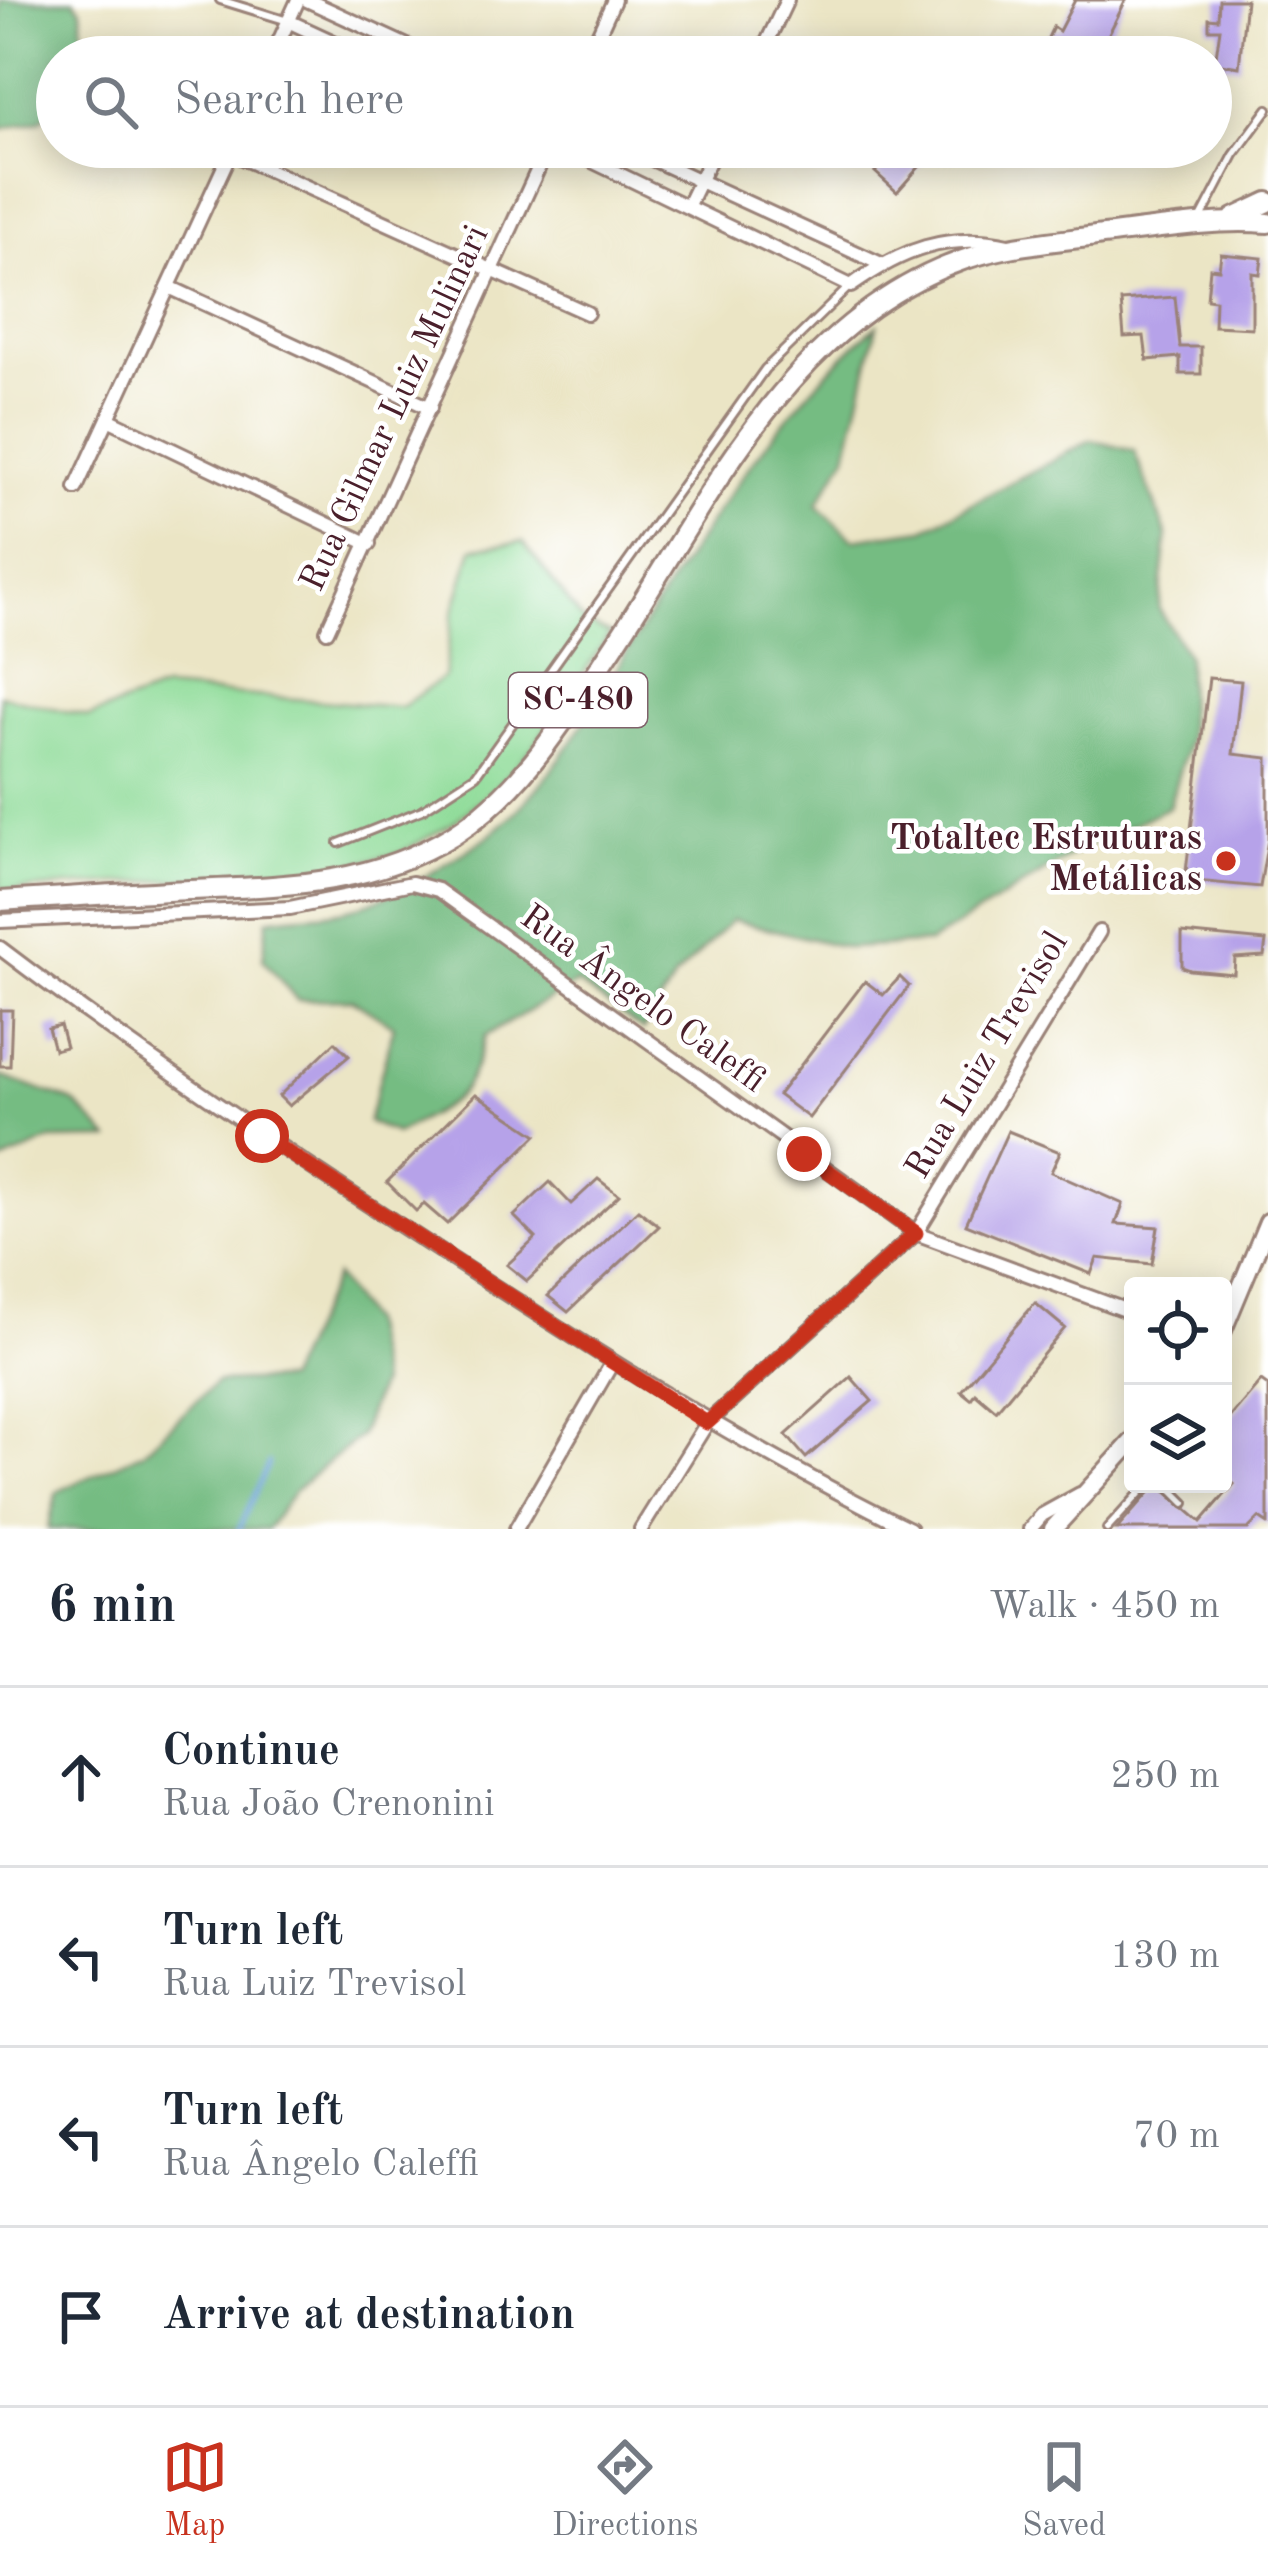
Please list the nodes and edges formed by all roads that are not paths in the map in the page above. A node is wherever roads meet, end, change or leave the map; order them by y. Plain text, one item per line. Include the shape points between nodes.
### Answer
1 (220, 0) edge
2 (303, 0) edge
3 (614, 0) edge
4 (787, 0) edge
5 (288, 21) junction
6 (281, 36) edge
7 (320, 36) edge
8 (384, 36) edge
9 (598, 36) edge
10 (770, 36) edge
11 (1268, 109) edge
12 (1232, 159) edge
13 (224, 168) edge
14 (271, 168) edge
15 (539, 168) edge
16 (608, 168) edge
17 (672, 168) edge
18 (706, 168) edge
19 (1227, 168) edge
20 (700, 181) junction
21 (1268, 202) edge
22 (688, 205) junction
23 (1228, 220) junction
24 (1268, 223) edge
25 (1198, 224) junction
26 (1014, 247) junction
27 (881, 264) junction
28 (492, 271) junction
29 (169, 286) junction
30 (850, 286) junction
31 (587, 313) dead end
32 (430, 408) junction
33 (108, 419) junction
34 (76, 488) dead end
35 (369, 544) junction
36 (327, 631) dead end
37 (339, 843) dead end
38 (0, 902) edge
39 (0, 921) edge
40 (1099, 932) dead end
41 (0, 948) edge
42 (1268, 1222) edge
43 (916, 1233) junction
44 (1232, 1308) edge
45 (1124, 1310) edge
46 (612, 1363) junction
47 (707, 1423) junction
48 (1124, 1451) edge
49 (1087, 1490) junction
50 (1140, 1493) edge
51 (1175, 1493) edge
52 (1185, 1503) dead end
53 (516, 1529) edge
54 (641, 1529) edge
55 (910, 1529) edge
56 (1030, 1529) edge
57 (1054, 1529) edge
58 (1107, 1529) edge

1 - 5 lane
2 - 5 street
2 - 8 street
3 - 9 street
4 - 10 street
5 - 6 street
5 - 7 street
11 - 12 lane
13 - 29 street
14 - 28 street
15 - 28 street, Rua Gilmar Luiz Mulinari
16 - 22 street
17 - 20 street
18 - 20 street
19 - 25 lane
20 - 22 street
20 - 27 street
21 - 23 main road
22 - 30 street
23 - 24 main road, SC-480
23 - 25 main road, SC-480
25 - 26 main road, SC-480
26 - 27 street via 953,239
26 - 38 main road, SC-480 via 922,280 823,346 741,445 535,759 454,834 370,874 327,884
27 - 30 street
28 - 31 street
28 - 32 street, Rua Gilmar Luiz Mulinari
29 - 32 street
29 - 33 street
30 - 37 lane via 765,369 476,775 422,810
32 - 35 street, Rua Gilmar Luiz Mulinari
33 - 34 street
33 - 35 street
35 - 36 street, Rua Gilmar Luiz Mulinari
39 - 43 street, Rua Ângelo Caleffi via 290,908 412,883 438,890
40 - 43 street, Rua Luiz Trevisol
41 - 46 street via 262,1136
42 - 44 main road
43 - 45 street, Rua Ângelo Caleffi
43 - 47 street, Rua Luiz Trevisol
46 - 47 street
46 - 53 street
47 - 54 street, Rua Luiz Trevisol
47 - 55 street
48 - 49 main road
49 - 56 street
49 - 57 main road
50 - 58 lane
51 - 52 lane

